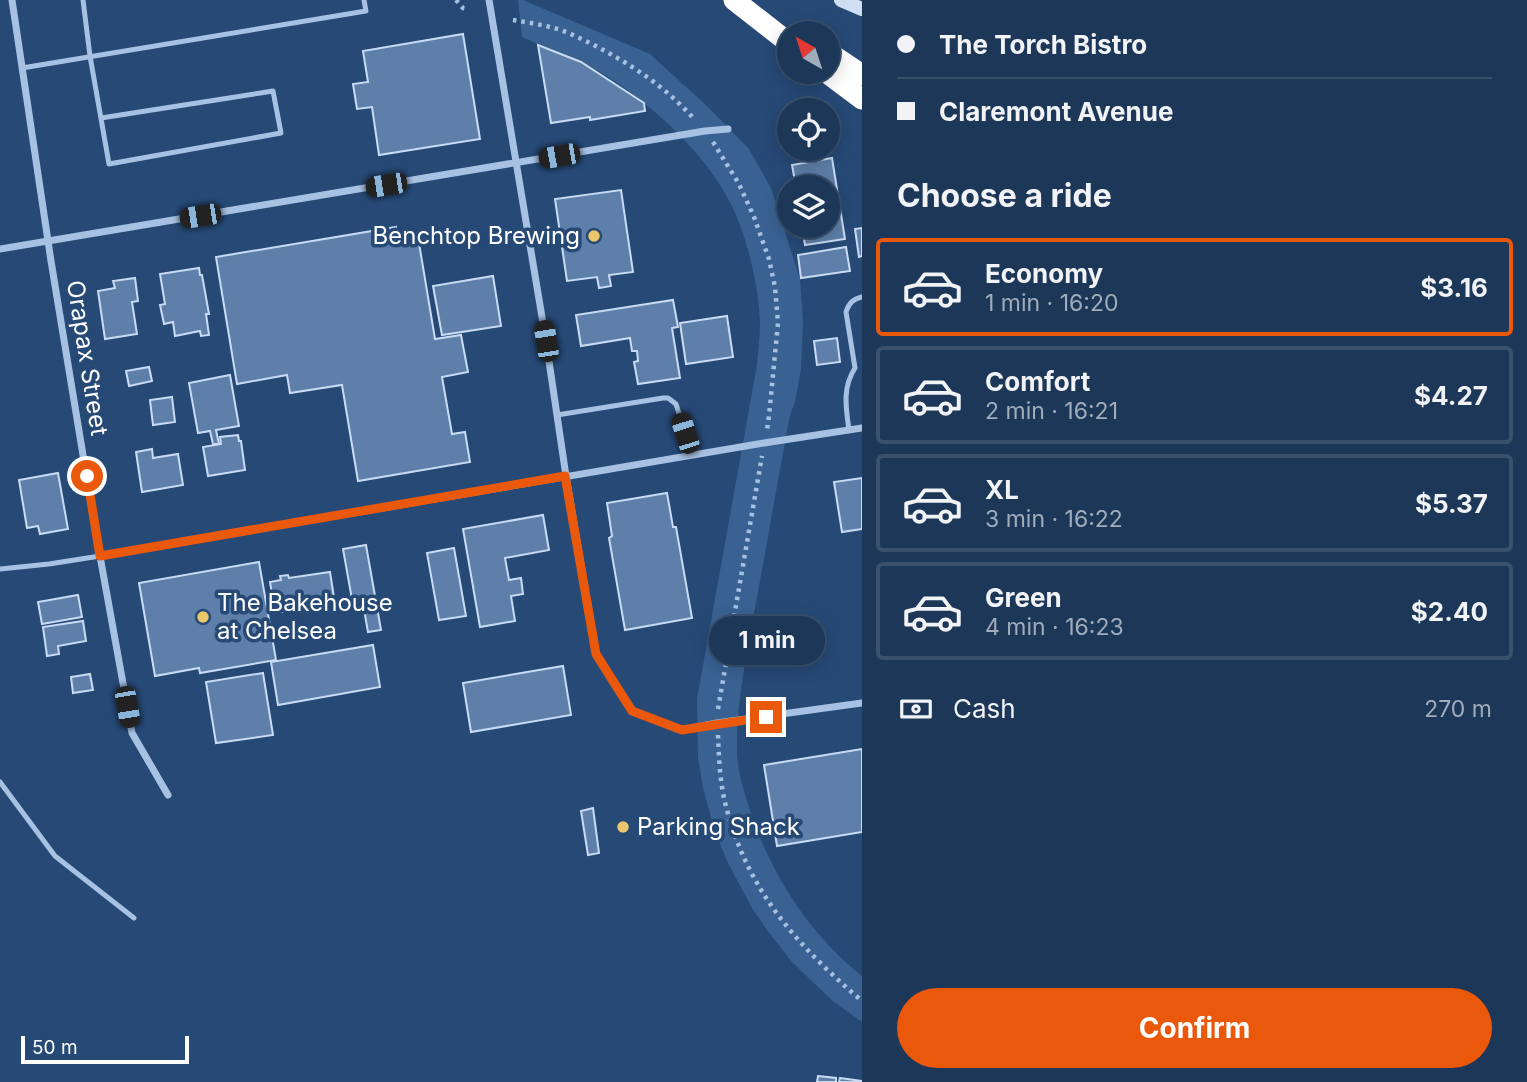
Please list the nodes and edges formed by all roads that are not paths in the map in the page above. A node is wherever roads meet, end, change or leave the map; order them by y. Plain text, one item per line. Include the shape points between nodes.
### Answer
1 (12, 0) edge
2 (83, 0) edge
3 (364, 0) edge
4 (489, 0) edge
5 (734, 0) edge
6 (841, 0) edge
7 (862, 9) edge
8 (755, 16) junction
9 (777, 27) edge
10 (777, 33) edge
11 (90, 56) junction
12 (840, 60) edge
13 (22, 68) junction
14 (862, 75) edge
15 (840, 82) edge
16 (862, 99) edge
17 (101, 118) junction
18 (727, 129) dead end
19 (516, 164) junction
20 (48, 241) junction
21 (0, 249) edge
22 (862, 297) edge
23 (862, 365) edge
24 (855, 368) junction
25 (557, 415) junction
26 (862, 428) edge
27 (849, 430) junction
28 (694, 454) junction
29 (565, 476) junction
30 (100, 556) junction
31 (0, 569) edge
32 (862, 703) edge
33 (0, 782) edge
34 (168, 795) dead end
35 (134, 918) dead end

1 - 13 street, Orapax Street
2 - 11 lane
3 - 11 lane via 366,11
4 - 19 street
5 - 8 highway
6 - 7 street
8 - 9 highway
8 - 10 highway
11 - 13 lane
11 - 17 lane
12 - 14 highway
13 - 20 street, Orapax Street
15 - 16 highway
17 - 17 lane via 273,91 281,133 109,164
18 - 19 street
19 - 20 street
19 - 25 street
20 - 21 street
20 - 30 street, Orapax Street
22 - 24 lane via 849,304 846,312
23 - 24 lane
24 - 27 lane via 845,392
25 - 28 lane via 668,398 676,404
25 - 29 street
26 - 27 street
27 - 28 street
28 - 29 street
29 - 30 street
29 - 32 street via 596,654 632,711 682,730
30 - 31 lane
30 - 34 street, Orapax Street via 132,733
33 - 35 lane via 55,856

